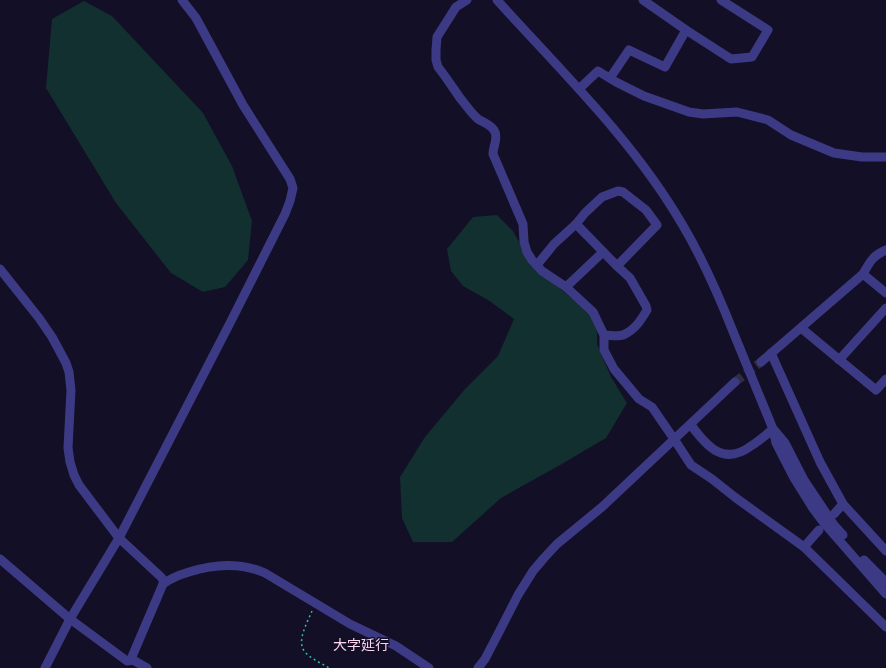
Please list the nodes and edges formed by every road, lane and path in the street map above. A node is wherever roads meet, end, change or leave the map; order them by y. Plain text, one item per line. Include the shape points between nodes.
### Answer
1 (182, 0) edge
2 (467, 0) edge
3 (497, 0) edge
4 (643, 0) edge
5 (721, 0) edge
6 (686, 30) junction
7 (610, 78) junction
8 (579, 89) junction
9 (886, 157) edge
10 (576, 224) junction
11 (886, 250) edge
12 (603, 252) junction
13 (536, 265) junction
14 (617, 266) junction
15 (0, 268) edge
16 (864, 274) junction
17 (566, 287) junction
18 (886, 293) edge
19 (886, 308) edge
20 (801, 328) junction
21 (604, 335) junction
22 (771, 353) junction
23 (839, 360) junction
24 (761, 362) tunnel mouth
25 (886, 379) edge
26 (735, 382) tunnel mouth
27 (691, 425) junction
28 (774, 429) junction
29 (674, 438) junction
30 (843, 504) junction
31 (834, 514) dead end
32 (819, 530) dead end
33 (119, 538) junction
34 (804, 546) junction
35 (886, 552) edge
36 (0, 559) edge
37 (886, 582) edge
38 (163, 584) junction
39 (886, 594) edge
40 (315, 603) junction
41 (70, 619) junction
42 (886, 628) edge
43 (133, 660) junction
44 (45, 668) edge
45 (148, 668) edge
46 (328, 668) edge
47 (429, 668) edge
48 (478, 668) edge

1 - 33 street via 196,18 243,105 290,179 293,188 285,214
2 - 13 street via 456,7 437,38 436,60 438,67 469,110 495,132 494,154 523,224 527,252
3 - 8 street
4 - 6 street
5 - 6 street via 768,30 752,57 731,59
6 - 7 street via 665,66 629,50
7 - 8 street via 598,72
7 - 9 street via 644,96 689,112 737,112 768,120 791,135 834,154 862,158
8 - 28 street via 638,158 695,245
10 - 12 street
10 - 13 street
10 - 14 street via 602,197 618,191 624,192 646,210 657,225
11 - 16 street via 872,259
12 - 14 street
12 - 17 street
13 - 17 street
14 - 21 street via 630,278 647,310 640,322 622,335
15 - 33 street via 39,318 66,363 71,390 68,448 70,462 79,485
16 - 18 street
16 - 20 street
17 - 21 street via 593,312
19 - 23 street
20 - 22 street
20 - 23 street
21 - 29 street via 604,350 614,369 639,399 652,407
22 - 24 street
22 - 30 street via 820,462
23 - 25 street via 876,390
26 - 27 street
27 - 28 street via 708,446 716,452 726,454 737,453 750,447
27 - 29 street
28 - 37 street via 834,524
28 - 39 street via 776,443 812,507
29 - 34 street via 691,465
29 - 48 street via 544,558 518,594
30 - 31 street
30 - 35 street
32 - 34 street
33 - 38 street via 162,577
33 - 41 street
34 - 42 street
36 - 41 street
38 - 40 street via 200,568 218,565 242,566 265,573
38 - 43 street via 131,659
40 - 46 path via 301,641 302,647 306,653
40 - 47 street via 350,624 396,646
41 - 43 street via 127,661
41 - 44 street
43 - 45 street

